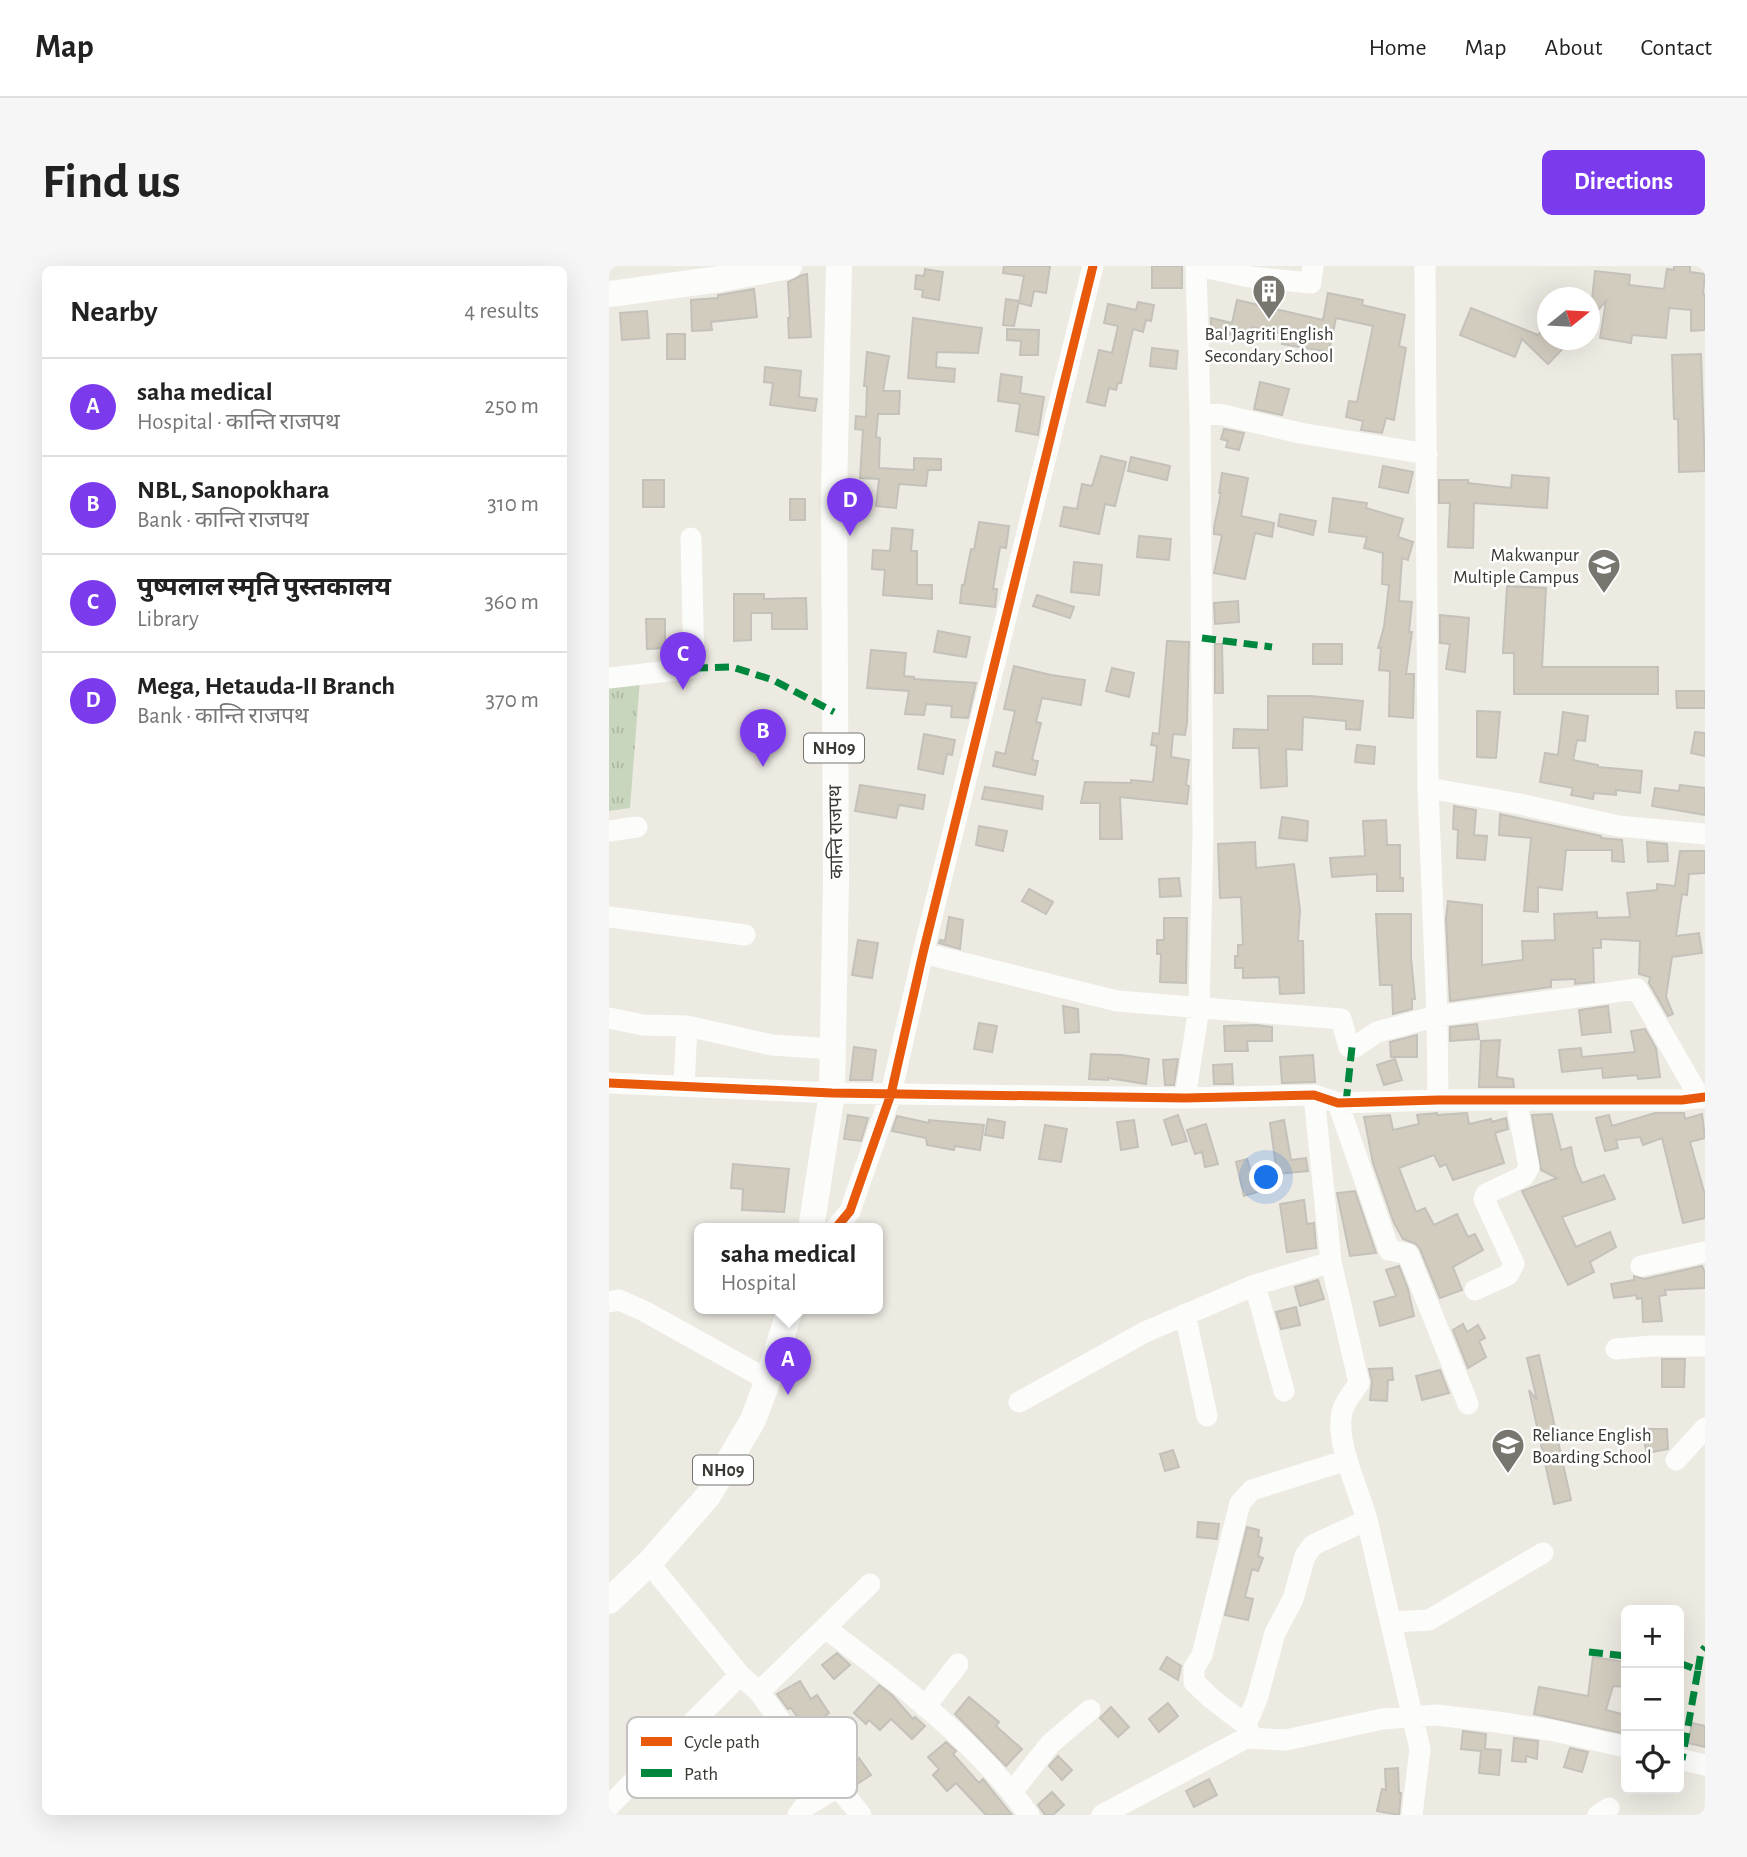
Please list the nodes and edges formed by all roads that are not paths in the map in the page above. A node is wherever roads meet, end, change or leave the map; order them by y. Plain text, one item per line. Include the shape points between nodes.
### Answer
1 (789, 266) edge
2 (839, 266) edge
3 (1093, 266) edge
4 (1197, 266) edge
5 (1313, 266) edge
6 (1425, 266) edge
7 (609, 294) edge
8 (1200, 413) junction
9 (1427, 454) junction
10 (691, 538) dead end
11 (609, 678) edge
12 (1428, 788) junction
13 (637, 827) dead end
14 (609, 831) edge
15 (1705, 835) edge
16 (609, 917) edge
17 (745, 935) dead end
18 (923, 953) junction
19 (1199, 1008) junction
20 (1437, 1016) junction
21 (609, 1018) edge
22 (687, 1027) junction
23 (833, 1049) junction
24 (609, 1083) edge
25 (684, 1085) junction
26 (832, 1094) junction
27 (891, 1094) junction
28 (1314, 1095) junction
29 (1702, 1097) edge
30 (1185, 1098) junction
31 (1438, 1100) junction
32 (1516, 1100) junction
33 (1338, 1104) junction
34 (813, 1223) edge
35 (840, 1223) edge
36 (1705, 1252) edge
37 (1331, 1262) junction
38 (1641, 1266) dead end
39 (1255, 1286) junction
40 (1475, 1290) dead end
41 (609, 1302) edge
42 (788, 1314) edge
43 (1185, 1314) junction
44 (1705, 1346) edge
45 (1616, 1349) dead end
46 (768, 1380) junction
47 (1284, 1391) dead end
48 (1019, 1402) dead end
49 (1468, 1404) dead end
50 (1207, 1416) dead end
51 (1705, 1428) edge
52 (1347, 1460) junction
53 (1676, 1460) dead end
54 (1367, 1520) junction
55 (1543, 1553) dead end
56 (649, 1563) junction
57 (870, 1584) dead end
58 (609, 1601) edge
59 (1392, 1622) junction
60 (825, 1629) junction
61 (958, 1664) dead end
62 (740, 1675) junction
63 (759, 1692) junction
64 (925, 1707) junction
65 (1090, 1710) dead end
66 (1413, 1716) junction
67 (698, 1717) edge
68 (777, 1717) edge
69 (1249, 1731) junction
70 (1621, 1746) edge
71 (1684, 1760) edge
72 (1705, 1765) edge
73 (627, 1788) edge
74 (1012, 1792) junction
75 (820, 1798) edge
76 (847, 1798) edge
77 (609, 1806) edge
78 (798, 1815) edge
79 (861, 1815) edge
80 (1029, 1815) edge
81 (1102, 1815) edge
82 (1412, 1815) edge

1 - 7 main road
2 - 23 main road, कान्ति राजपथ / NH09
3 - 18 street
4 - 5 street via 1311,284
4 - 8 street
6 - 9 street
8 - 9 street
8 - 19 street via 1203,807
9 - 12 street
10 - 11 street via 694,668
12 - 15 street via 1618,826
12 - 20 street
13 - 14 street
16 - 17 street
18 - 19 street via 1107,999
18 - 27 street
19 - 20 street via 1341,1019 1349,1047 1377,1032
19 - 30 street
20 - 29 street via 1637,989
20 - 31 street
21 - 22 street
22 - 23 street via 772,1045
22 - 25 street
23 - 26 main road, कान्ति राजपथ / NH09
24 - 25 street
25 - 26 street
26 - 27 street
26 - 34 main road, कान्ति राजपथ / NH09
27 - 30 street
27 - 35 street via 850,1211
28 - 30 street
28 - 33 street
28 - 37 street
29 - 32 street
31 - 32 street
31 - 33 street
32 - 40 street via 1529,1167 1524,1176 1483,1199 1514,1264 1508,1275
33 - 49 street via 1389,1250 1408,1254
36 - 38 street
37 - 39 street
37 - 52 street via 1359,1383 1342,1411
39 - 43 street
39 - 47 street
41 - 46 street via 619,1300 644,1311
42 - 46 main road, NH09
43 - 48 street
43 - 50 street
44 - 45 street
46 - 56 main road, NH09 via 753,1420 708,1496
51 - 53 street
52 - 54 street
52 - 69 street via 1252,1490 1240,1503 1194,1682
54 - 59 street
54 - 69 street via 1313,1545 1305,1556 1293,1599 1275,1633
55 - 59 street via 1429,1620
56 - 58 main road, NH09
56 - 62 street
57 - 60 street
59 - 66 street
60 - 63 street
60 - 64 street
61 - 64 street
62 - 63 street
62 - 67 street
63 - 68 street
64 - 74 street
65 - 74 street via 1050,1744
66 - 69 street via 1286,1740
66 - 70 street via 1497,1722
66 - 82 street via 1420,1749
69 - 81 street via 1234,1744
71 - 72 street
73 - 77 street
74 - 80 street
75 - 78 street
76 - 79 street

